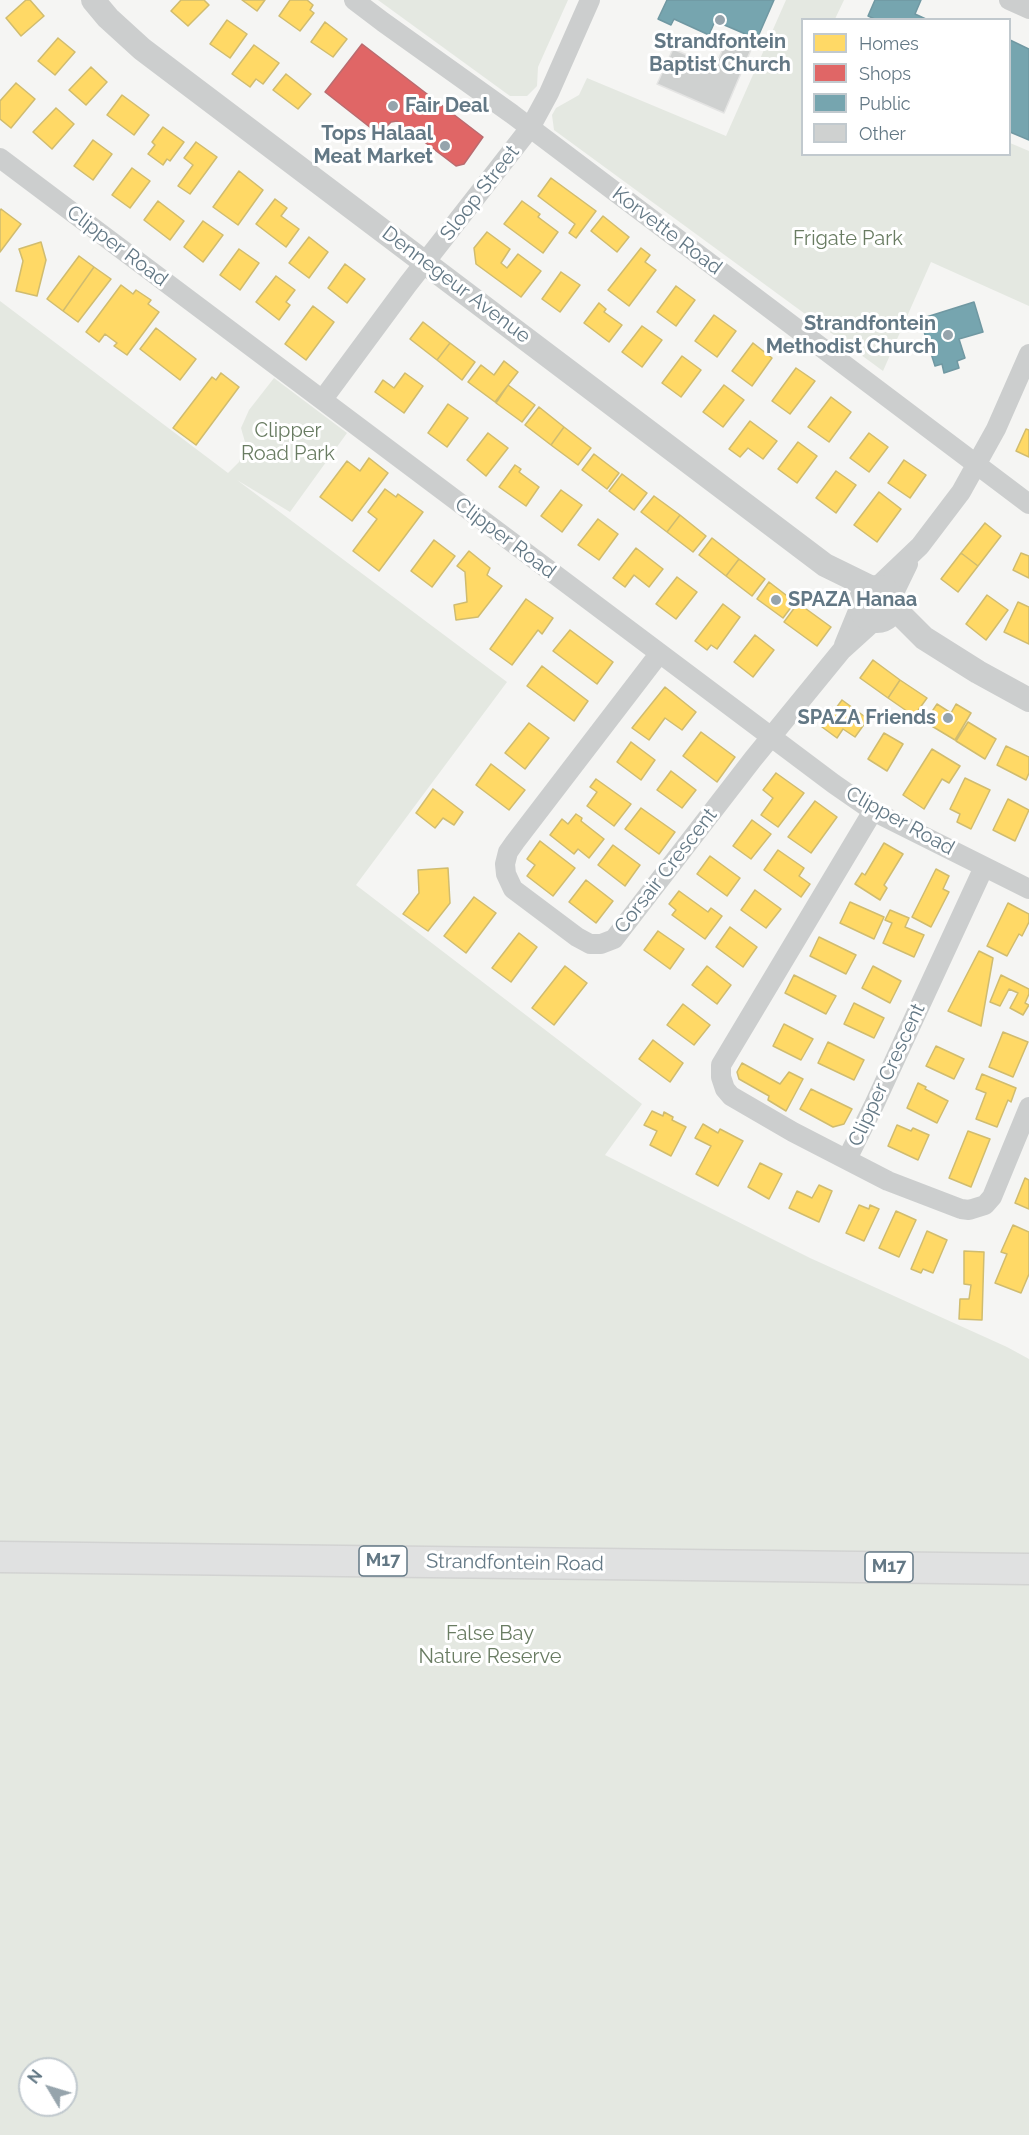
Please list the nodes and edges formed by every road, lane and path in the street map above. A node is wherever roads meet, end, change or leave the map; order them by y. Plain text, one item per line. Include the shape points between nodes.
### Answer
1 (93, 0) edge
2 (354, 0) edge
3 (590, 0) edge
4 (1008, 0) edge
5 (1029, 9) edge
6 (530, 128) junction
7 (0, 158) edge
8 (425, 262) junction
9 (1029, 354) edge
10 (323, 399) junction
11 (977, 465) junction
12 (1029, 504) edge
13 (877, 604) junction
14 (659, 654) junction
15 (1029, 700) edge
16 (771, 738) junction
17 (873, 811) junction
18 (984, 867) junction
19 (1029, 889) edge
20 (1029, 1107) edge
21 (847, 1159) junction
22 (0, 1557) edge
23 (1029, 1569) edge

1 - 8 street, Dennegeur Avenue via 142,50
2 - 6 street, Korvette Road
3 - 6 street, Sloop Street
4 - 5 street
6 - 8 street, Sloop Street
6 - 11 street, Korvette Road
7 - 10 street, Clipper Road
8 - 10 street, Sloop Street
8 - 13 street, Dennegeur Avenue
9 - 11 street
10 - 14 street, Clipper Road
11 - 12 street, Korvette Road
11 - 13 street
13 - 15 street, Dennegeur Avenue via 978,672
13 - 16 street, Corsair Crescent
14 - 16 street, Clipper Road
14 - 16 street, Corsair Crescent via 508,852 506,874 513,889 577,938 597,944 614,939
16 - 17 street, Clipper Road
17 - 18 street, Clipper Road
17 - 21 street, Clipper Crescent via 721,1065 721,1077 731,1096
18 - 19 street, Clipper Road
18 - 21 street, Clipper Crescent
20 - 21 street via 997,1188 977,1209 961,1209 888,1181
22 - 23 main road, Strandfontein Road / M17

